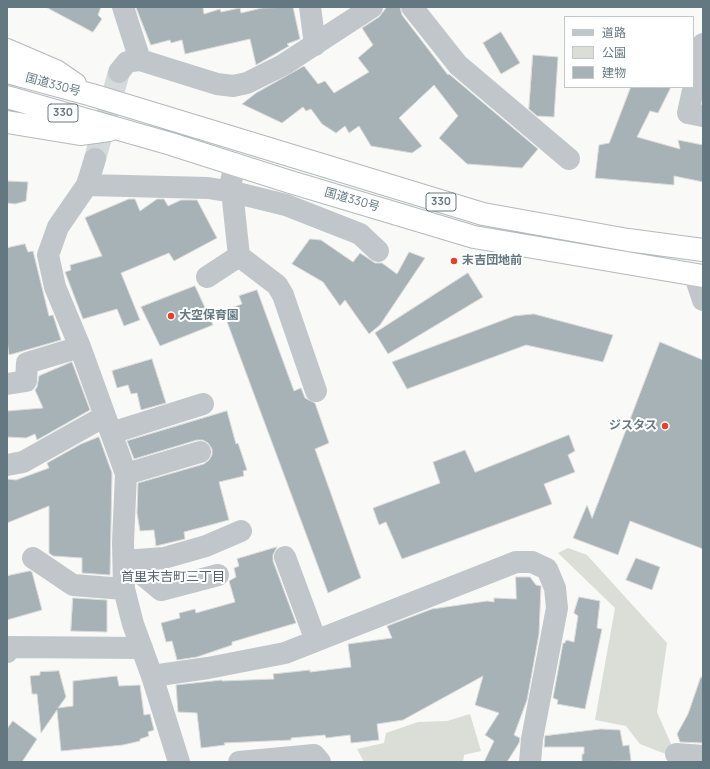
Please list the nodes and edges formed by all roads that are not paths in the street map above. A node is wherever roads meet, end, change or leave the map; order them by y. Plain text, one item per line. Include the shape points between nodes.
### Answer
1 (123, 7) edge
2 (310, 7) edge
3 (372, 7) edge
4 (412, 7) edge
5 (703, 44) edge
6 (315, 45) junction
7 (7, 50) edge
8 (140, 60) junction
9 (7, 72) edge
10 (119, 72) tunnel mouth
11 (694, 85) edge
12 (693, 88) edge
13 (92, 95) junction
14 (7, 97) edge
15 (703, 116) edge
16 (7, 122) edge
17 (118, 129) junction
18 (95, 159) tunnel mouth
19 (569, 159) dead end
20 (236, 164) junction
21 (87, 185) junction
22 (234, 200) junction
23 (703, 250) edge
24 (378, 251) dead end
25 (239, 256) junction
26 (699, 276) edge
27 (207, 277) dead end
28 (703, 300) edge
29 (80, 347) junction
30 (7, 384) edge
31 (316, 391) dead end
32 (203, 404) dead end
33 (108, 425) junction
34 (200, 452) dead end
35 (7, 465) edge
36 (126, 474) junction
37 (241, 531) dead end
38 (285, 557) dead end
39 (33, 558) dead end
40 (132, 561) junction
41 (218, 575) dead end
42 (124, 589) junction
43 (316, 641) junction
44 (142, 648) junction
45 (7, 652) edge
46 (152, 676) junction
47 (676, 754) dead end
48 (703, 756) edge
49 (179, 762) edge
50 (239, 762) edge
51 (320, 762) edge
52 (530, 762) edge

1 - 8 street
2 - 6 street
3 - 6 street
4 - 19 street via 458,65
5 - 11 street
6 - 8 street via 247,83 232,86
7 - 13 highway via 56,71
8 - 10 street via 127,62
9 - 13 highway, 国道330号 / 330
12 - 15 street via 688,112
13 - 23 highway, 国道330号 / 330 via 483,214 628,240
14 - 17 highway, 国道330号 / 330
16 - 17 highway via 80,134
17 - 20 highway, 国道330号 / 330
18 - 21 street
20 - 22 street via 231,182
20 - 26 highway, 国道330号 / 330 via 474,237
21 - 22 street via 208,188
21 - 29 street via 58,227 48,255 55,287
22 - 24 street via 286,205 360,234
22 - 25 street
25 - 27 street
25 - 31 street via 277,285 283,295
26 - 28 street
29 - 30 street via 27,363 26,381
29 - 33 street
32 - 33 street
33 - 35 street via 23,462
33 - 36 street
34 - 36 street
36 - 40 street
37 - 40 street via 206,546 164,558
38 - 43 street
39 - 42 street via 73,584
40 - 41 street via 143,575 161,590
40 - 42 street
42 - 44 street
43 - 46 street via 285,653
43 - 52 street via 516,562 532,562 547,569 555,588 557,608 532,739
44 - 45 street via 10,647
44 - 46 street
46 - 49 street
47 - 48 street
50 - 51 street via 314,755

